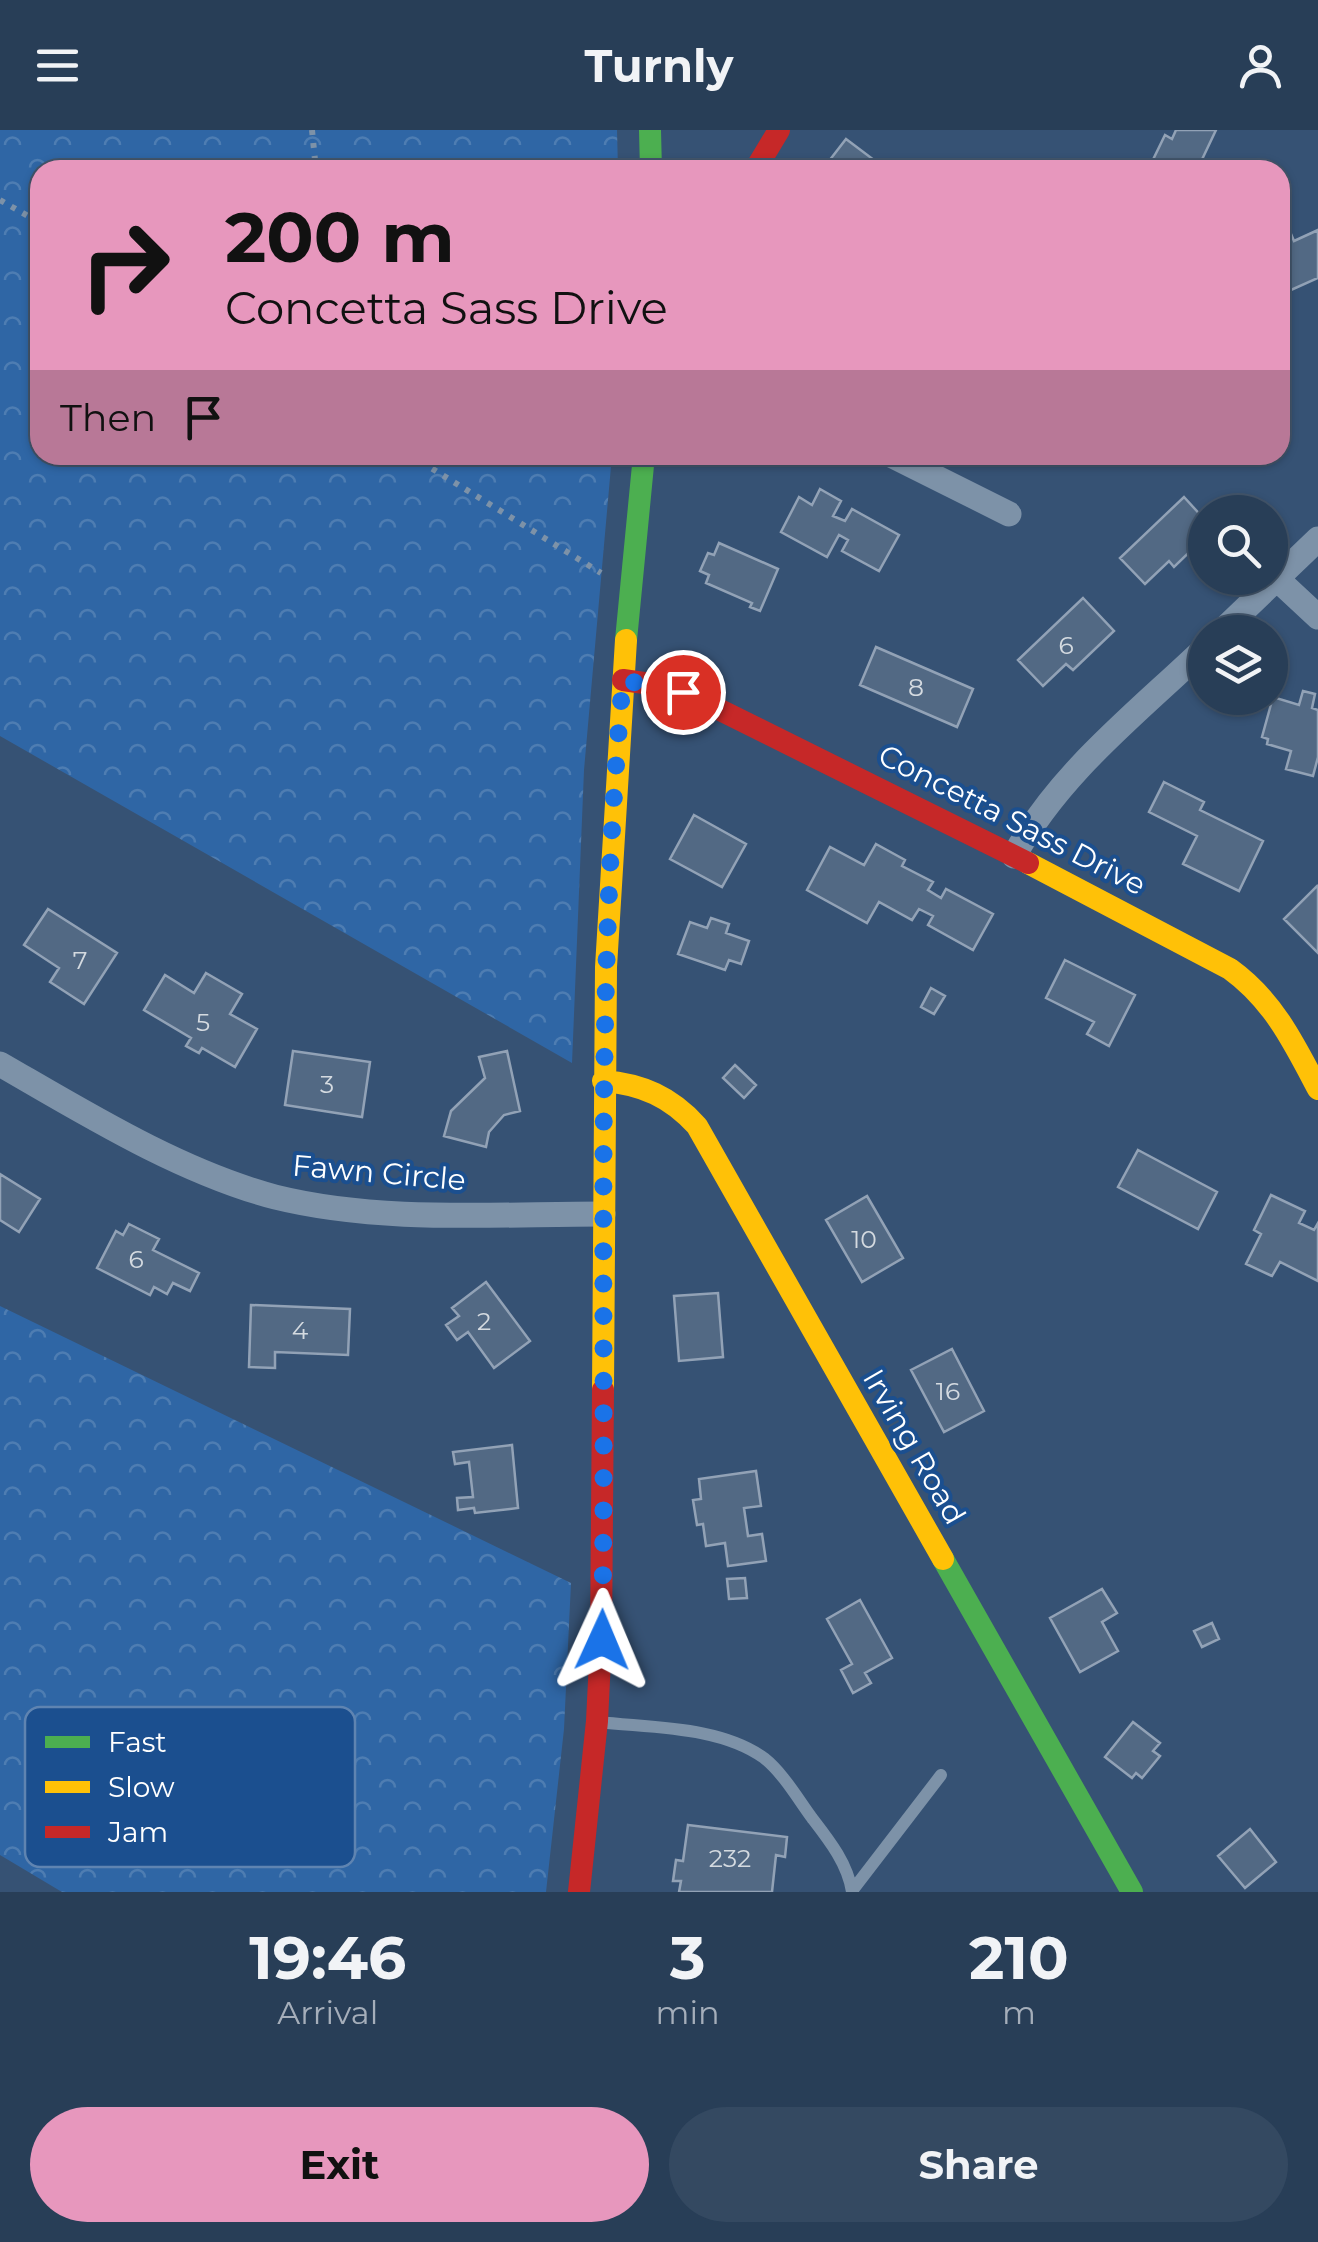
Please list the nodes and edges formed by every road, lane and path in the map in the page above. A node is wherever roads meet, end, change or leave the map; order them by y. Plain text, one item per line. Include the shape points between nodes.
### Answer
1 (312, 130) edge
2 (650, 130) edge
3 (779, 130) edge
4 (315, 160) edge
5 (651, 160) edge
6 (761, 160) edge
7 (0, 200) edge
8 (30, 216) edge
9 (426, 465) edge
10 (643, 465) edge
11 (652, 465) edge
12 (911, 465) edge
13 (1008, 514) dead end
14 (1318, 539) edge
15 (1288, 568) edge
16 (633, 569) junction
17 (1288, 589) edge
18 (1260, 595) edge
19 (1239, 615) edge
20 (1318, 616) edge
21 (1188, 664) edge
22 (623, 680) junction
23 (1014, 856) junction
24 (0, 1064) edge
25 (604, 1082) junction
26 (1318, 1089) edge
27 (603, 1214) junction
28 (597, 1721) junction
29 (941, 1775) dead end
30 (852, 1891) edge
31 (579, 1892) edge
32 (1131, 1892) edge

1 - 4 path
2 - 5 street
3 - 6 street
7 - 8 path
9 - 16 path via 602,574
10 - 16 street
11 - 16 street
12 - 13 street
14 - 15 street
16 - 22 street
17 - 20 street
18 - 19 street
21 - 23 street via 1058,790
22 - 23 street, Concetta Sass Drive via 683,692
22 - 25 street
23 - 26 street, Concetta Sass Drive via 1244,978 1281,1018
24 - 27 street, Fawn Circle via 128,1135 277,1197 414,1212
25 - 27 street
25 - 32 street, Irving Road via 663,1095 697,1126
27 - 28 street
28 - 30 lane via 733,1742 764,1758 833,1846
28 - 31 street
29 - 30 lane

